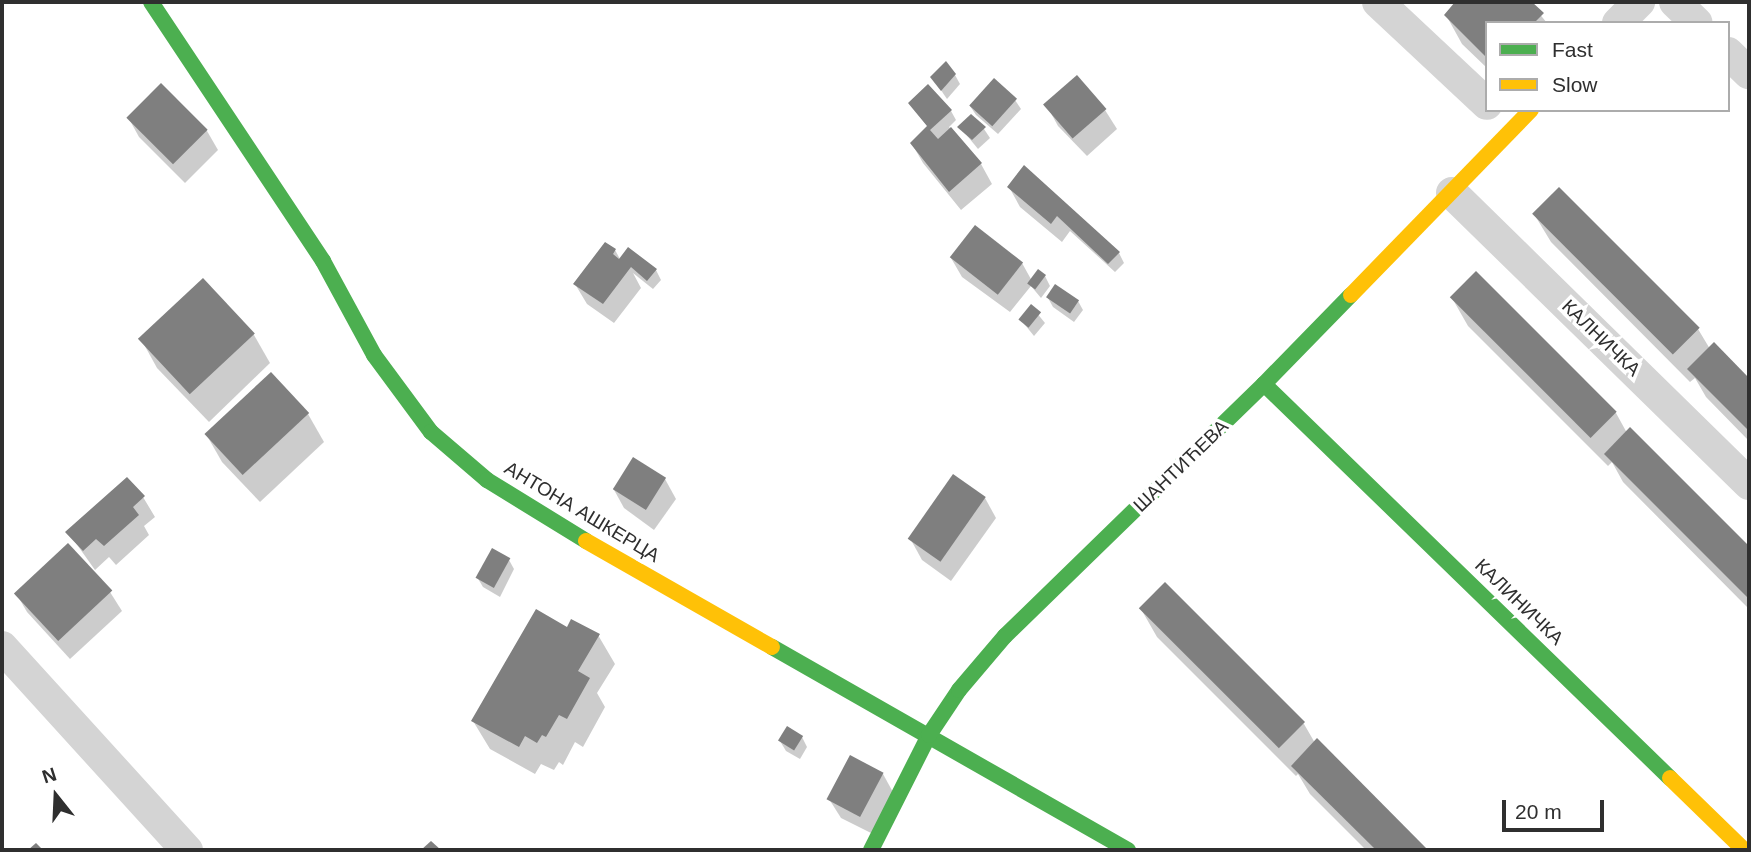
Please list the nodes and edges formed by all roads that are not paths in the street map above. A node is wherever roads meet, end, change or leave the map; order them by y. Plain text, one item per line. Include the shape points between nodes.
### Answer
1 (151, 2) edge
2 (1378, 2) edge
3 (1639, 2) edge
4 (1675, 2) edge
5 (1620, 21) edge
6 (1695, 21) edge
7 (1730, 55) edge
8 (1749, 73) edge
9 (1485, 102) edge
10 (1512, 116) edge
11 (1452, 193) junction
12 (1265, 384) junction
13 (1749, 484) edge
14 (2, 647) edge
15 (929, 736) junction
16 (187, 850) edge
17 (870, 850) edge
18 (1128, 850) edge
19 (1744, 850) edge

1 - 15 street, АНТОНА АШКЕРЦА via 323,261 374,355 431,432 487,480 533,511
2 - 9 street
3 - 5 street
4 - 6 street
7 - 8 street
10 - 11 street, ШАНТИЋЕВА
11 - 12 street, ШАНТИЋЕВА
11 - 13 street, КАЛНИЧКА
12 - 15 street, ШАНТИЋЕВА via 1005,636 959,690
12 - 19 street, КАЛИНИЧКА
14 - 16 street
15 - 17 street, ШАНТИЋЕВА
15 - 18 street, АНТОНА АШКЕРЦА

